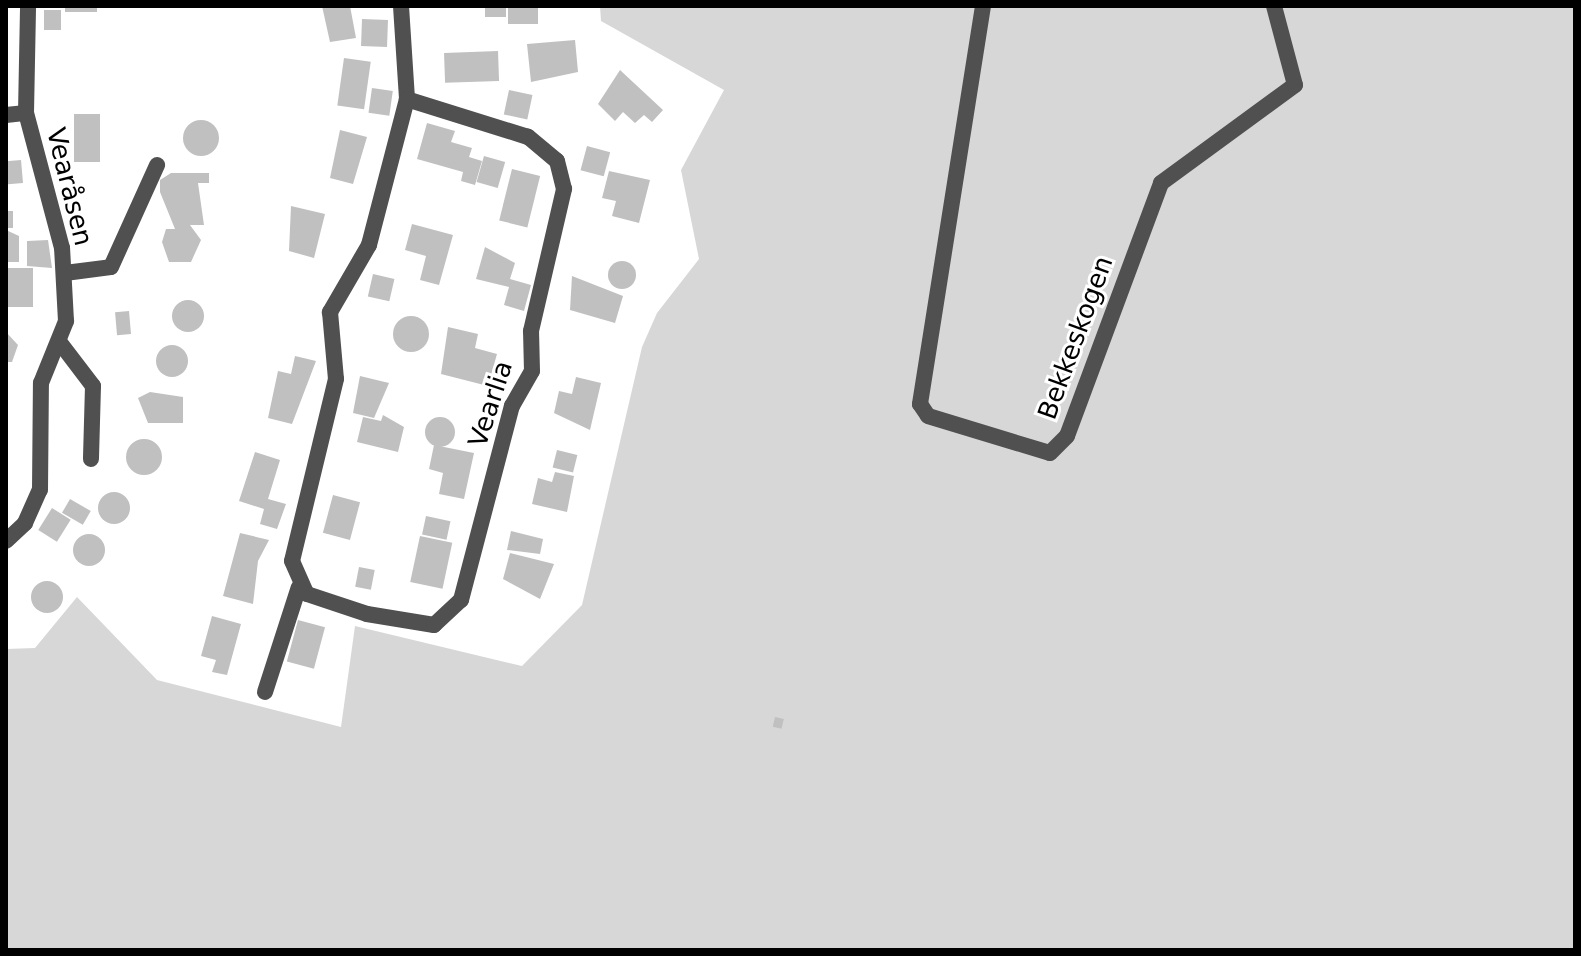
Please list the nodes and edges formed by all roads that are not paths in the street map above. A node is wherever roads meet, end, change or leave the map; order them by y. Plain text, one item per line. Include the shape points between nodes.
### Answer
1 (28, 6) edge
2 (401, 6) edge
3 (983, 6) edge
4 (1274, 6) edge
5 (407, 99) junction
6 (26, 113) junction
7 (6, 115) edge
8 (157, 165) dead end
9 (65, 273) junction
10 (61, 344) junction
11 (91, 459) dead end
12 (6, 541) edge
13 (299, 587) junction
14 (265, 692) dead end

1 - 6 street, Vearåsen
2 - 5 street
3 - 4 street, Bekkeskogen via 920,404 928,416 1050,453 1067,436 1161,183 1295,85
5 - 13 street via 369,245 330,312 336,379 294,548
5 - 13 street, Vearlia via 528,137 557,161 564,201 531,331 532,371 512,406 466,586 445,620 420,625 367,614
6 - 7 street, Vearåsen
6 - 9 street, Vearåsen
8 - 9 street, Vearåsen via 111,267
9 - 10 street, Vearåsen
10 - 11 street via 93,386
10 - 12 street, Vearåsen via 41,383 40,490 25,523
13 - 14 street

